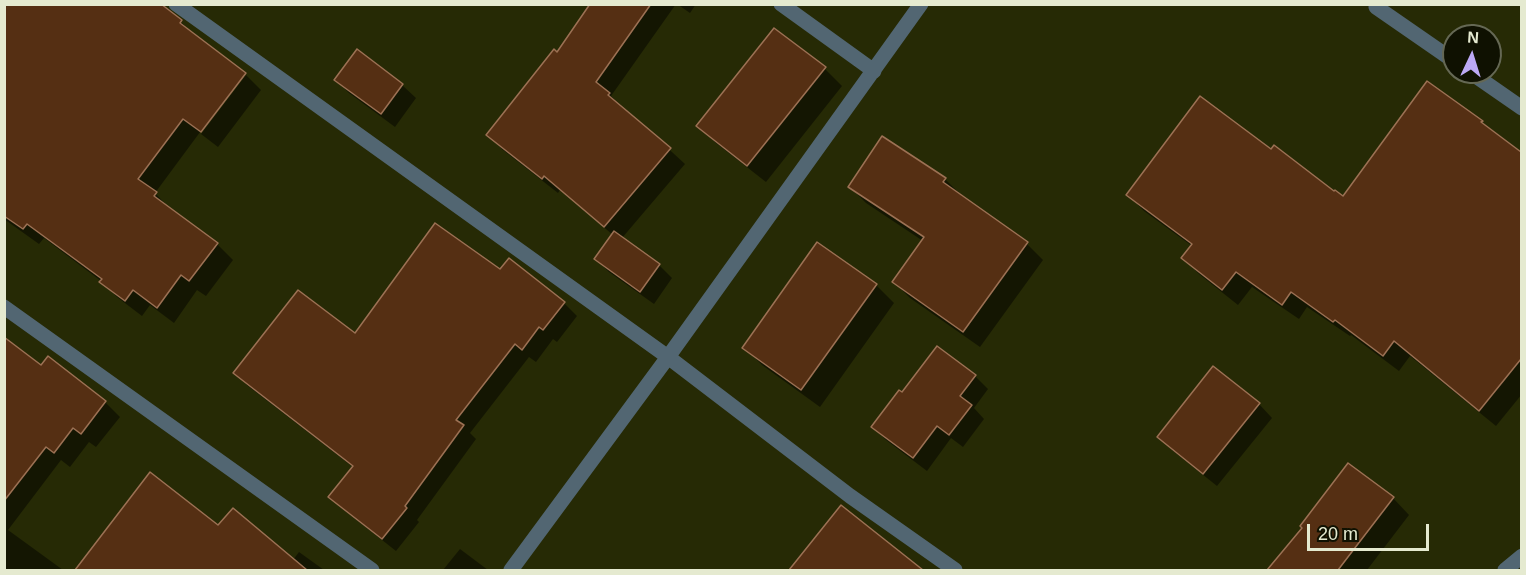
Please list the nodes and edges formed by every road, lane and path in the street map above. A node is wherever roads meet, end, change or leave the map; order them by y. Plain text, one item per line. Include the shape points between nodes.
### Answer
1 (176, 4) edge
2 (781, 4) edge
3 (921, 4) edge
4 (1376, 7) dead end
5 (1442, 53) edge
6 (874, 72) junction
7 (1487, 84) edge
8 (1521, 108) edge
9 (4, 307) edge
10 (668, 357) junction
11 (1521, 556) edge
12 (372, 570) edge
13 (511, 570) edge
14 (955, 570) edge
15 (1505, 570) edge

1 - 10 street
2 - 6 street
3 - 6 street
4 - 5 street
6 - 10 street
7 - 8 street
9 - 12 street
10 - 13 street
10 - 14 street via 850,496
11 - 15 street

